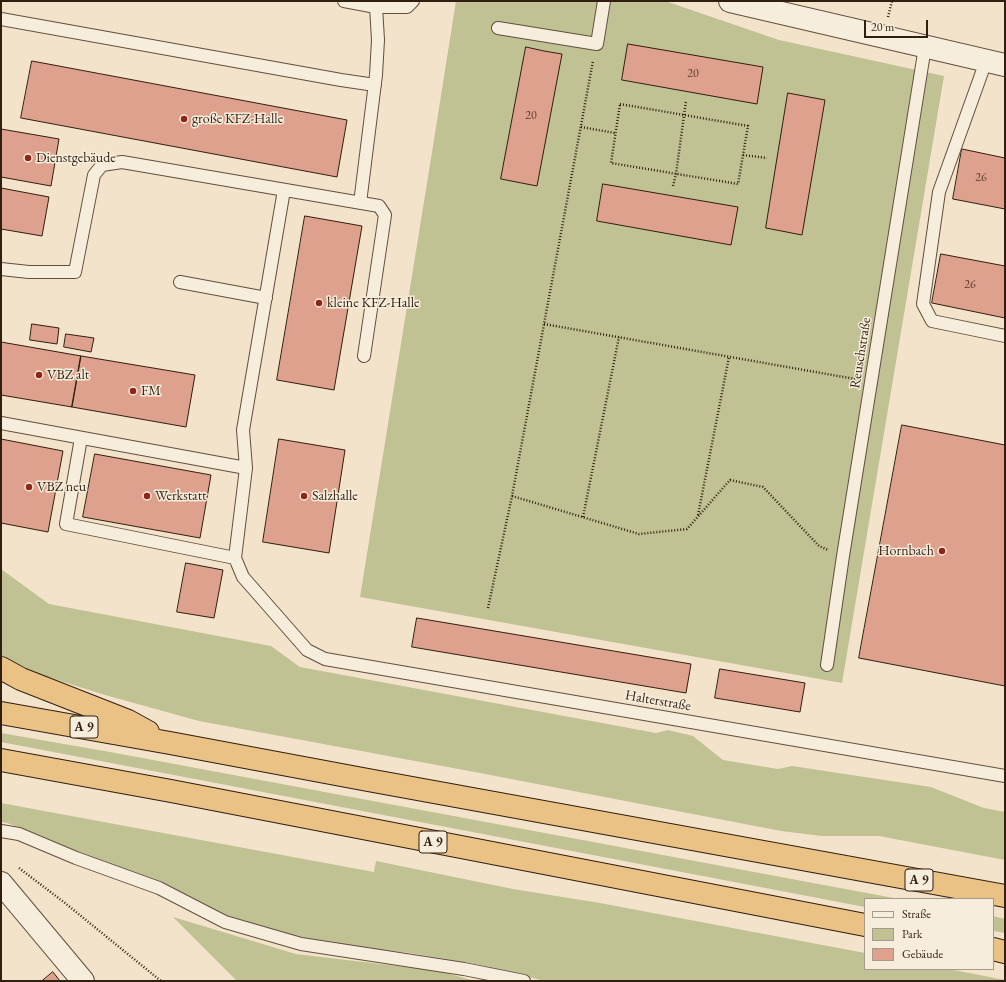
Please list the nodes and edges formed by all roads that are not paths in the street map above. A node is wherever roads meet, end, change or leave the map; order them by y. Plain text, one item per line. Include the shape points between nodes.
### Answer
1 (344, 1) edge
2 (413, 1) edge
3 (604, 1) edge
4 (730, 1) edge
5 (767, 5) edge
6 (376, 7) junction
7 (1, 19) edge
8 (498, 28) dead end
9 (925, 47) junction
10 (995, 63) edge
11 (375, 85) junction
12 (284, 190) junction
13 (360, 203) junction
14 (1, 269) edge
15 (180, 282) dead end
16 (266, 298) junction
17 (1005, 336) edge
18 (364, 356) dead end
19 (1, 423) edge
20 (81, 438) junction
21 (246, 468) junction
22 (235, 558) junction
23 (827, 665) dead end
24 (1, 668) edge
25 (1, 713) edge
26 (167, 742) junction
27 (1, 760) edge
28 (1005, 776) edge
29 (1, 831) edge
30 (1, 883) edge
31 (1005, 896) edge
32 (864, 925) edge
33 (994, 949) edge
34 (1005, 952) edge
35 (83, 981) edge
36 (524, 981) edge

1 - 6 lane
2 - 6 lane via 406,7
3 - 8 lane via 596,44
4 - 5 street
5 - 9 street
6 - 11 lane via 378,40
7 - 11 lane
9 - 10 street
9 - 23 lane, Reuschstraße
10 - 17 lane via 939,192 923,304 932,321
11 - 13 lane
12 - 13 lane
12 - 14 lane via 122,162 102,165 94,175 74,272
12 - 16 lane
13 - 18 lane via 379,206 386,215
15 - 16 lane
16 - 21 lane via 243,430
19 - 20 lane
20 - 21 lane
20 - 22 lane via 66,524
21 - 22 lane
22 - 28 lane, Halterstraße via 243,577 307,650 325,659
24 - 26 highway via 21,679 128,721
25 - 26 highway, A 9
26 - 31 highway, A 9
27 - 32 highway, A 9
29 - 36 lane via 18,834 159,888 225,922 301,944 464,969
30 - 35 street
33 - 34 highway

